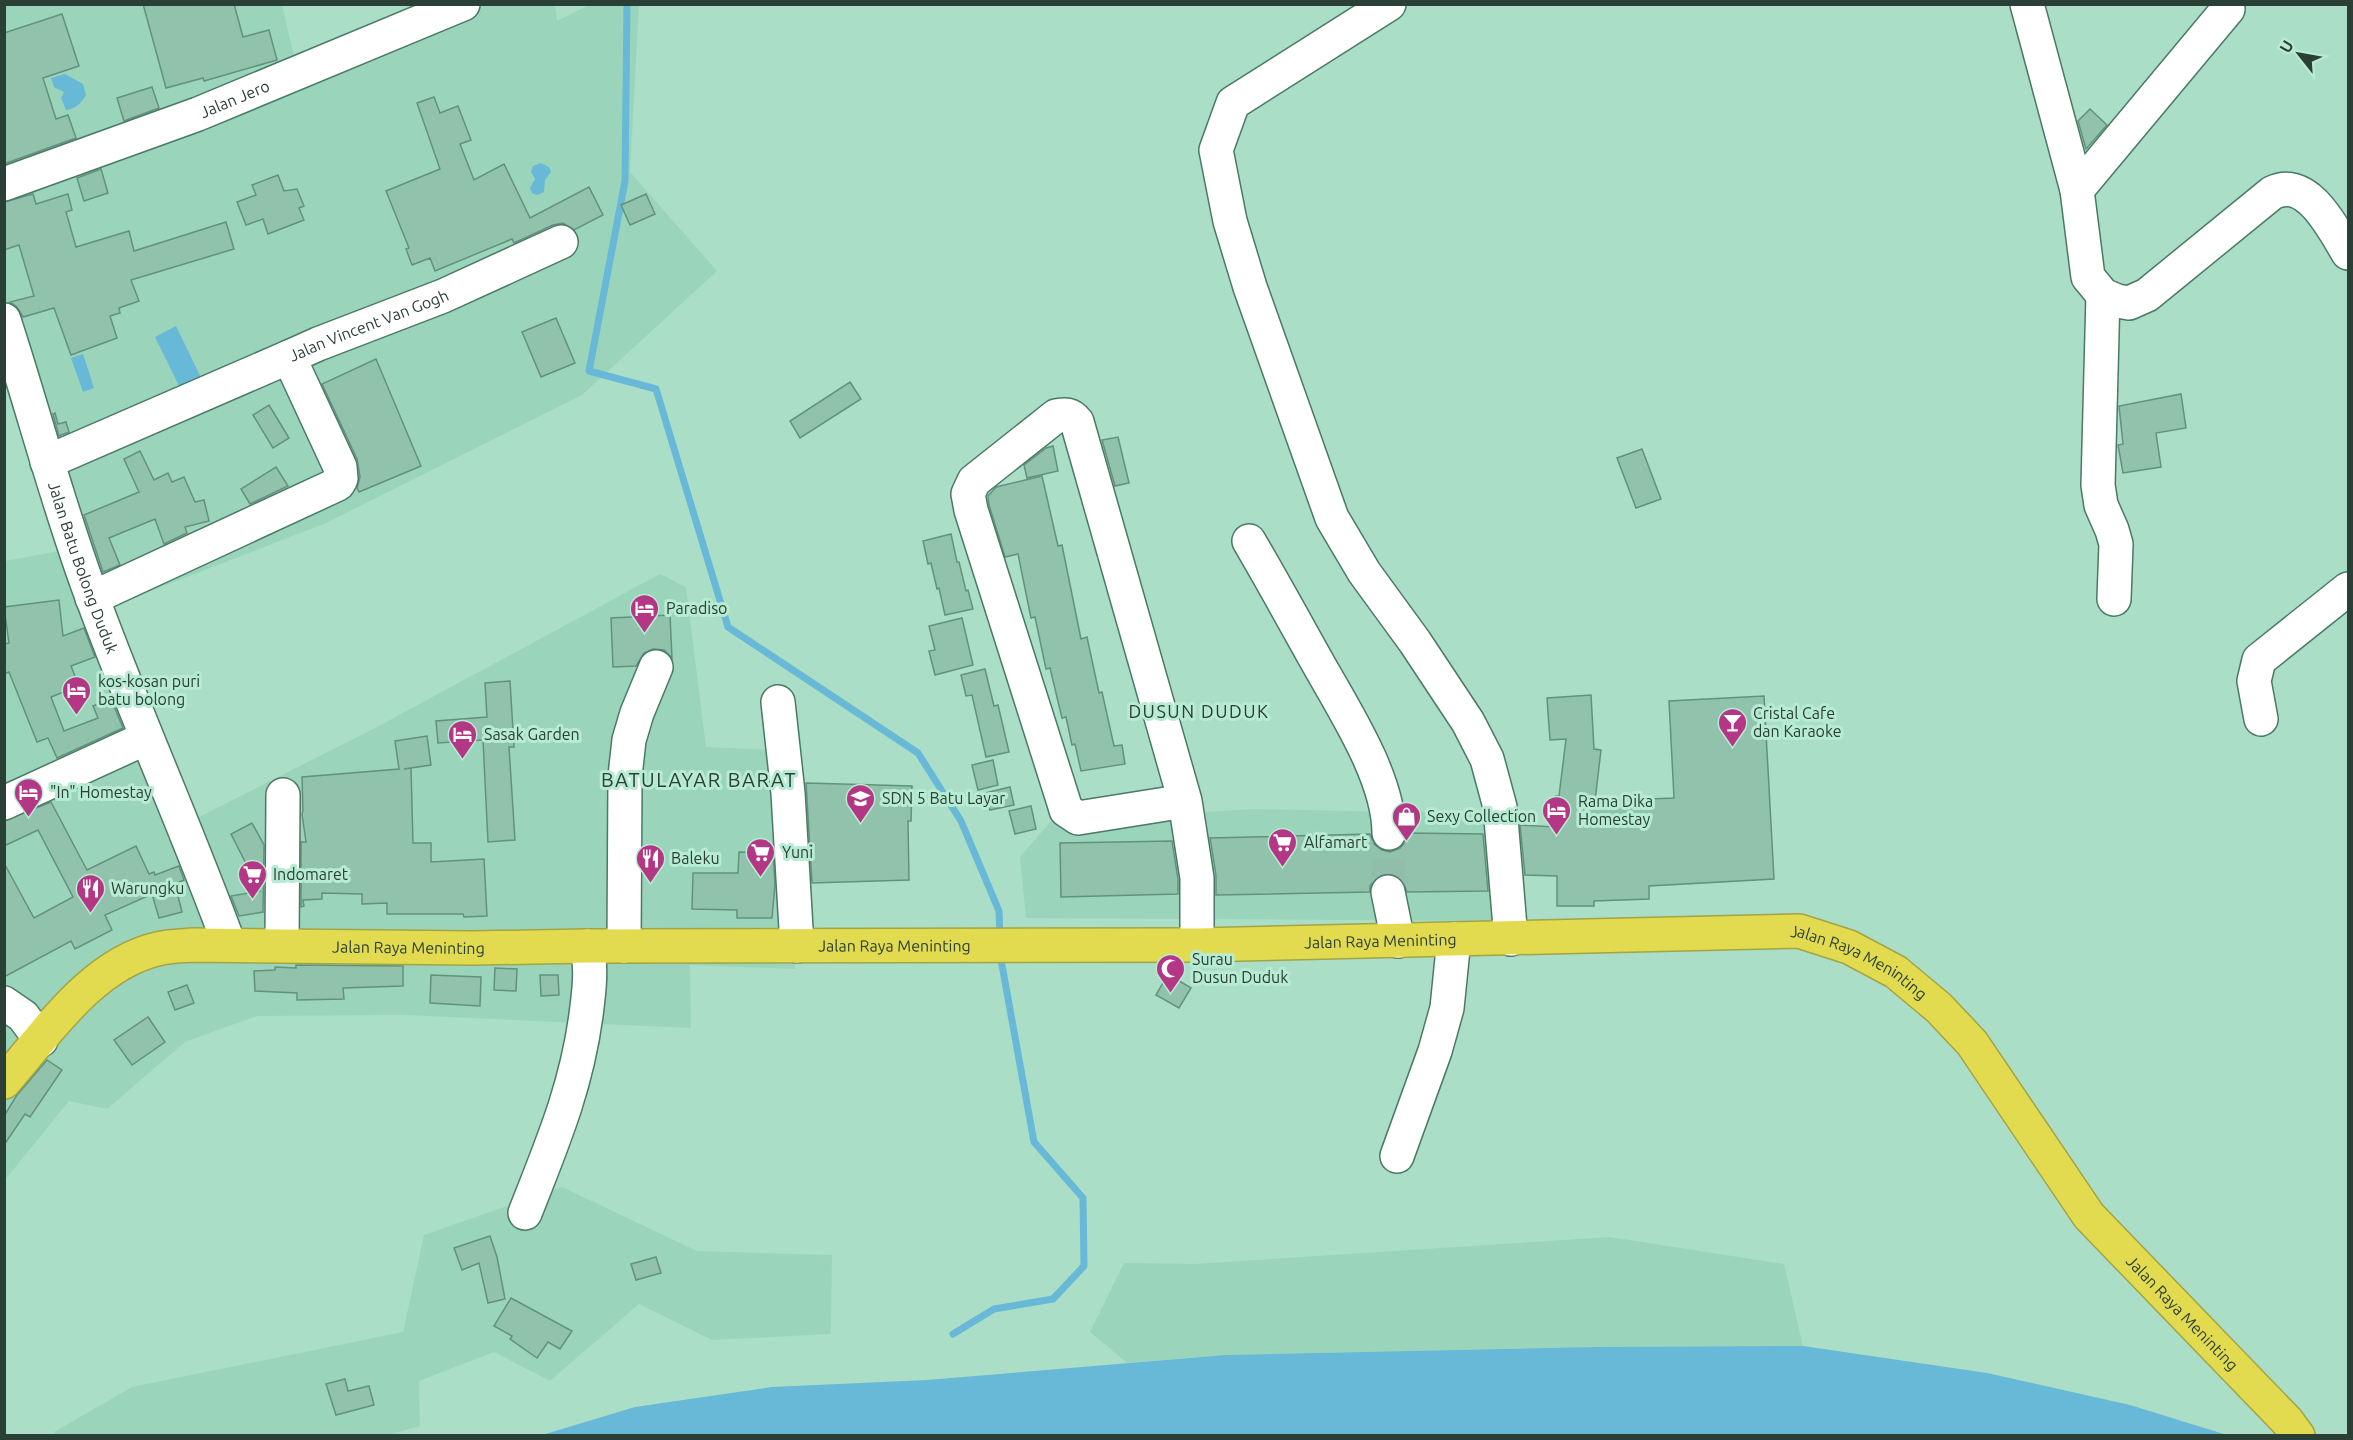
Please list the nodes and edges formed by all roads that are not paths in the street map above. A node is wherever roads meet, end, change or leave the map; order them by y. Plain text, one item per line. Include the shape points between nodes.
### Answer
1 (463, 4) edge
2 (1389, 4) edge
3 (2027, 4) edge
4 (2228, 9) dead end
5 (4, 184) edge
6 (2077, 190) junction
7 (561, 242) dead end
8 (2349, 253) edge
9 (2103, 295) junction
10 (4, 320) edge
11 (289, 357) junction
12 (47, 462) junction
13 (1250, 541) dead end
14 (2349, 589) edge
15 (92, 598) junction
16 (2114, 599) dead end
17 (656, 667) dead end
18 (778, 702) dead end
19 (2261, 719) dead end
20 (146, 738) junction
21 (283, 795) dead end
22 (1185, 801) junction
23 (4, 803) edge
24 (1389, 833) tunnel mouth
25 (1388, 892) tunnel mouth
26 (1454, 939) junction
27 (1512, 939) junction
28 (1398, 941) junction
29 (229, 944) junction
30 (282, 945) junction
31 (1197, 945) junction
32 (587, 946) junction
33 (624, 946) junction
34 (797, 946) junction
35 (4, 1003) edge
36 (41, 1040) junction
37 (4, 1082) edge
38 (1397, 1156) dead end
39 (525, 1213) dead end
40 (2298, 1436) edge

1 - 5 street, Jalan Jero via 198,114
2 - 27 street via 1233,103 1216,150 1230,221 1250,287 1332,518 1364,572 1468,722 1487,759 1500,807
3 - 6 street
4 - 6 street
6 - 9 street via 2088,277
7 - 11 street, Jalan Vincent Van Gogh via 443,296
8 - 9 street via 2307,197 2292,189 2281,189 2147,295 2129,303
9 - 16 street via 2098,485 2115,544
10 - 12 street, Jalan Batu Bolong Duduk
11 - 12 street
11 - 15 street, Jalan Vincent Van Gogh via 340,467 338,484
12 - 15 street, Jalan Batu Bolong Duduk
13 - 24 street via 1359,739 1379,782 1389,816
14 - 19 street via 2259,660 2254,681
15 - 20 street, Jalan Batu Bolong Duduk
17 - 33 street via 629,740 625,776
18 - 34 street
20 - 23 street
20 - 29 street, Jalan Batu Bolong Duduk
21 - 30 street
22 - 22 street via 1077,422 1066,414 1056,416 974,481 968,494 1066,810 1078,818
22 - 31 street via 1197,878
25 - 28 street
26 - 27 highway, Jalan Raya Meninting
26 - 28 highway, Jalan Raya Meninting
26 - 38 street via 1447,1008
27 - 40 highway, Jalan Raya Meninting via 1799,931 1849,948 1896,972 1939,1008 1972,1043 2089,1216
28 - 31 highway, Jalan Raya Meninting
29 - 30 highway, Jalan Raya Meninting
29 - 36 highway, Jalan Raya Meninting via 159,948 119,964 87,990
30 - 32 highway, Jalan Raya Meninting
31 - 34 highway, Jalan Raya Meninting
32 - 33 highway, Jalan Raya Meninting
32 - 39 street via 591,964 588,1001 575,1075
33 - 34 highway, Jalan Raya Meninting
35 - 36 street via 23,1016
36 - 37 highway, Jalan Raya Meninting

